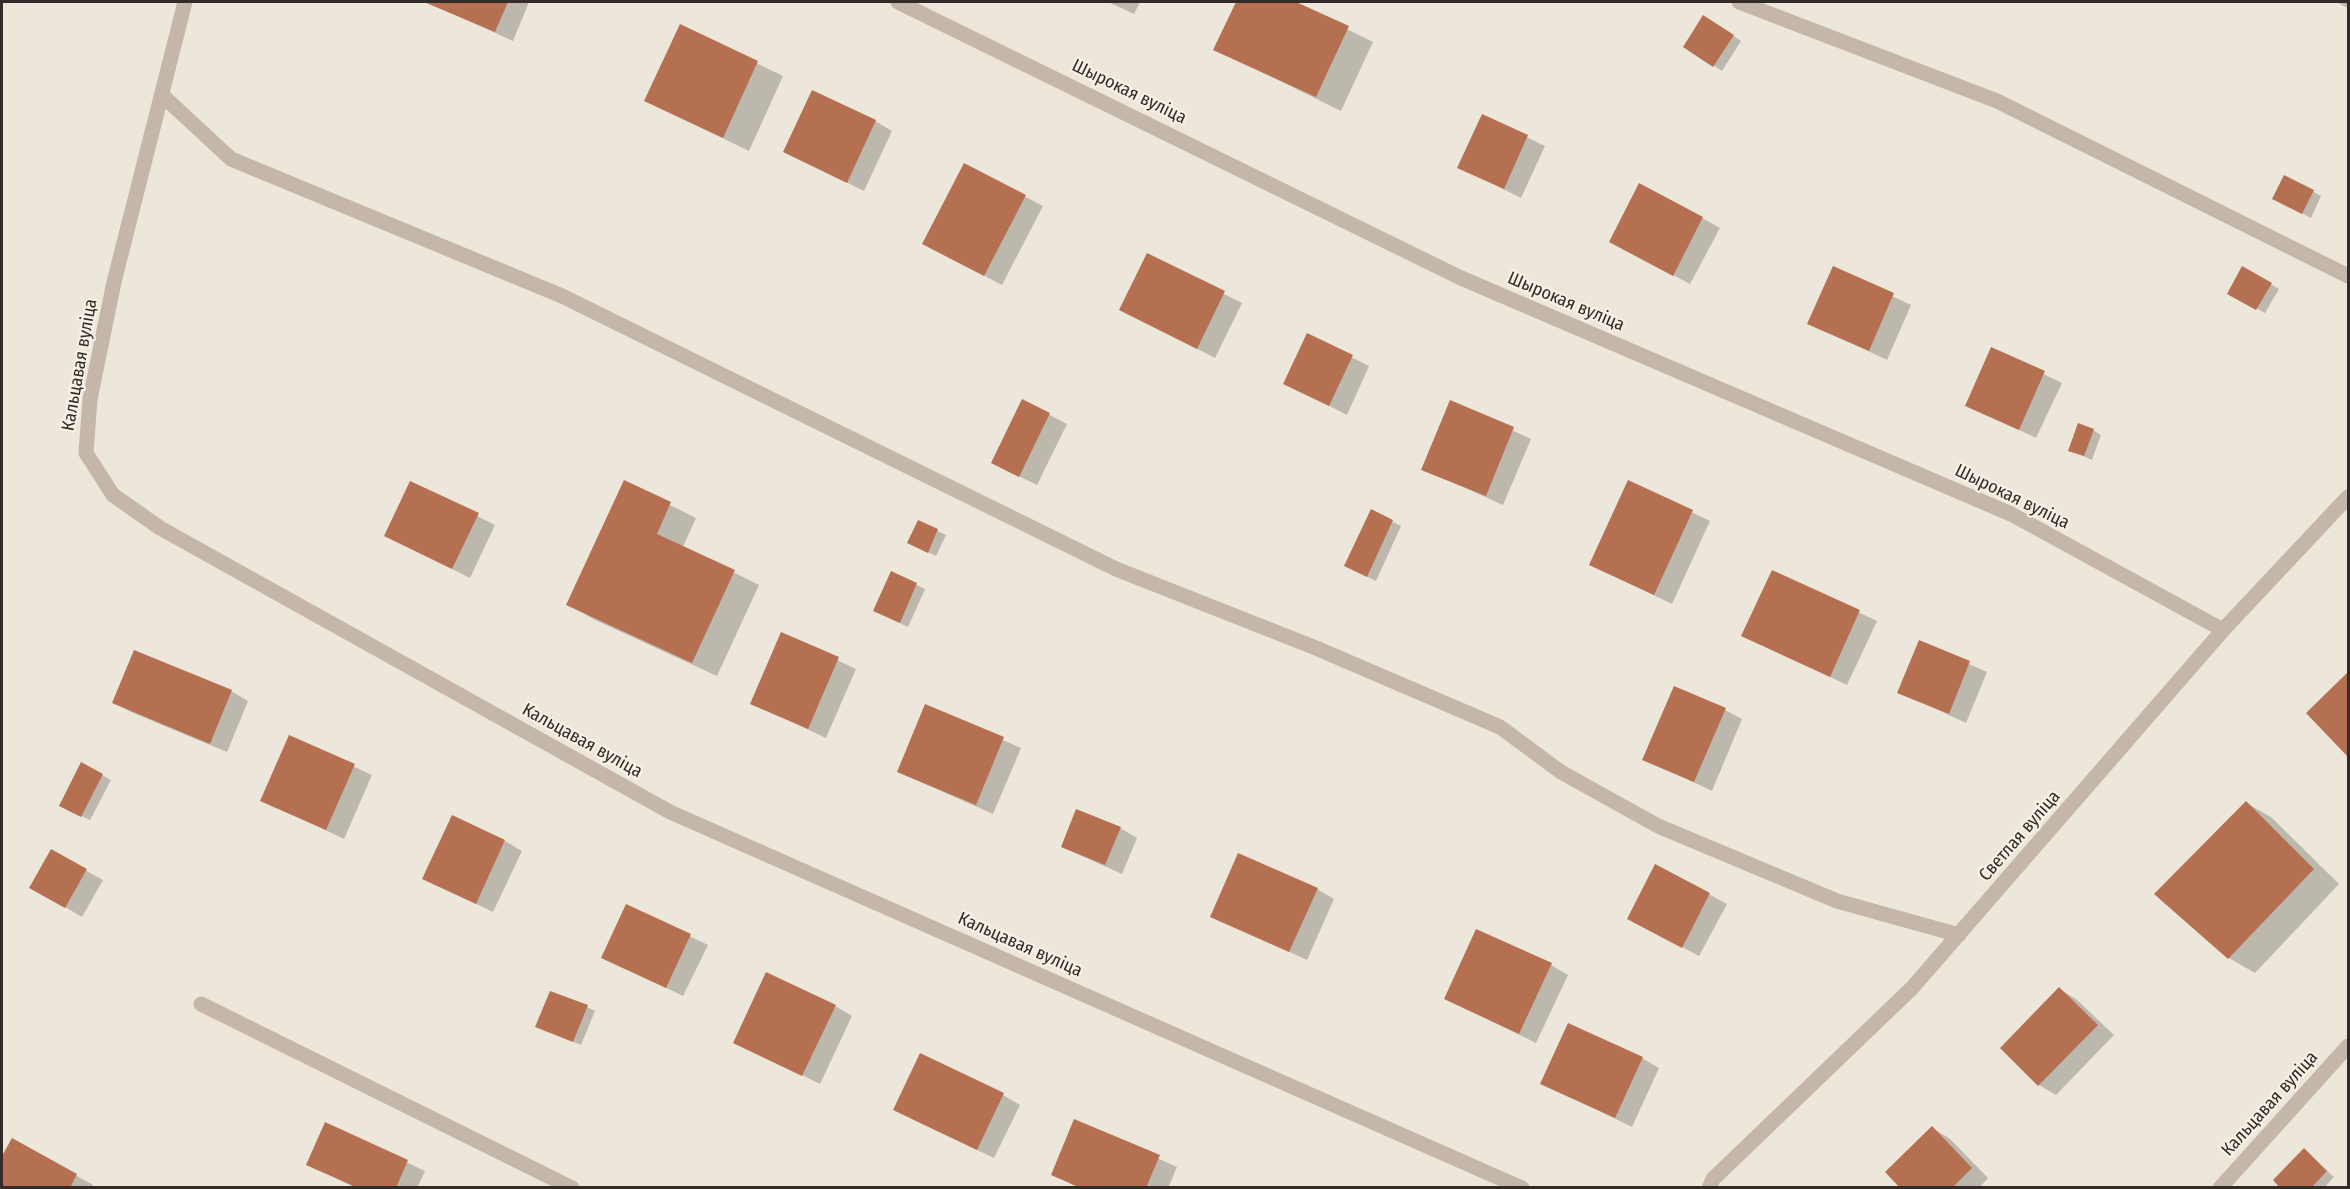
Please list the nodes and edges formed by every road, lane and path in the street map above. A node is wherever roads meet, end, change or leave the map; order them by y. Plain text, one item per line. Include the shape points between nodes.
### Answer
1 (185, 2) edge
2 (898, 2) edge
3 (1739, 2) edge
4 (163, 96) junction
5 (2349, 276) edge
6 (2349, 497) edge
7 (2223, 630) junction
8 (1959, 935) junction
9 (201, 1005) dead end
10 (2349, 1046) edge
11 (572, 1188) edge
12 (1522, 1188) edge
13 (1709, 1188) edge
14 (2220, 1188) edge

1 - 4 street, Кальцавая вуліца
2 - 7 street, Шырокая вуліца via 1461,278 2011,514
3 - 5 street via 1997,101
4 - 8 street via 231,159 562,296 1116,569 1316,648 1500,727 1561,772 1658,826 1837,901
4 - 12 street, Кальцавая вуліца via 114,282 90,399 86,453 113,495 160,528 670,813
6 - 7 street, Светлая вуліца
7 - 8 street, Светлая вуліца
8 - 13 street, Светлая вуліца via 1912,988 1713,1179
9 - 11 street
10 - 14 street, Кальцавая вуліца

